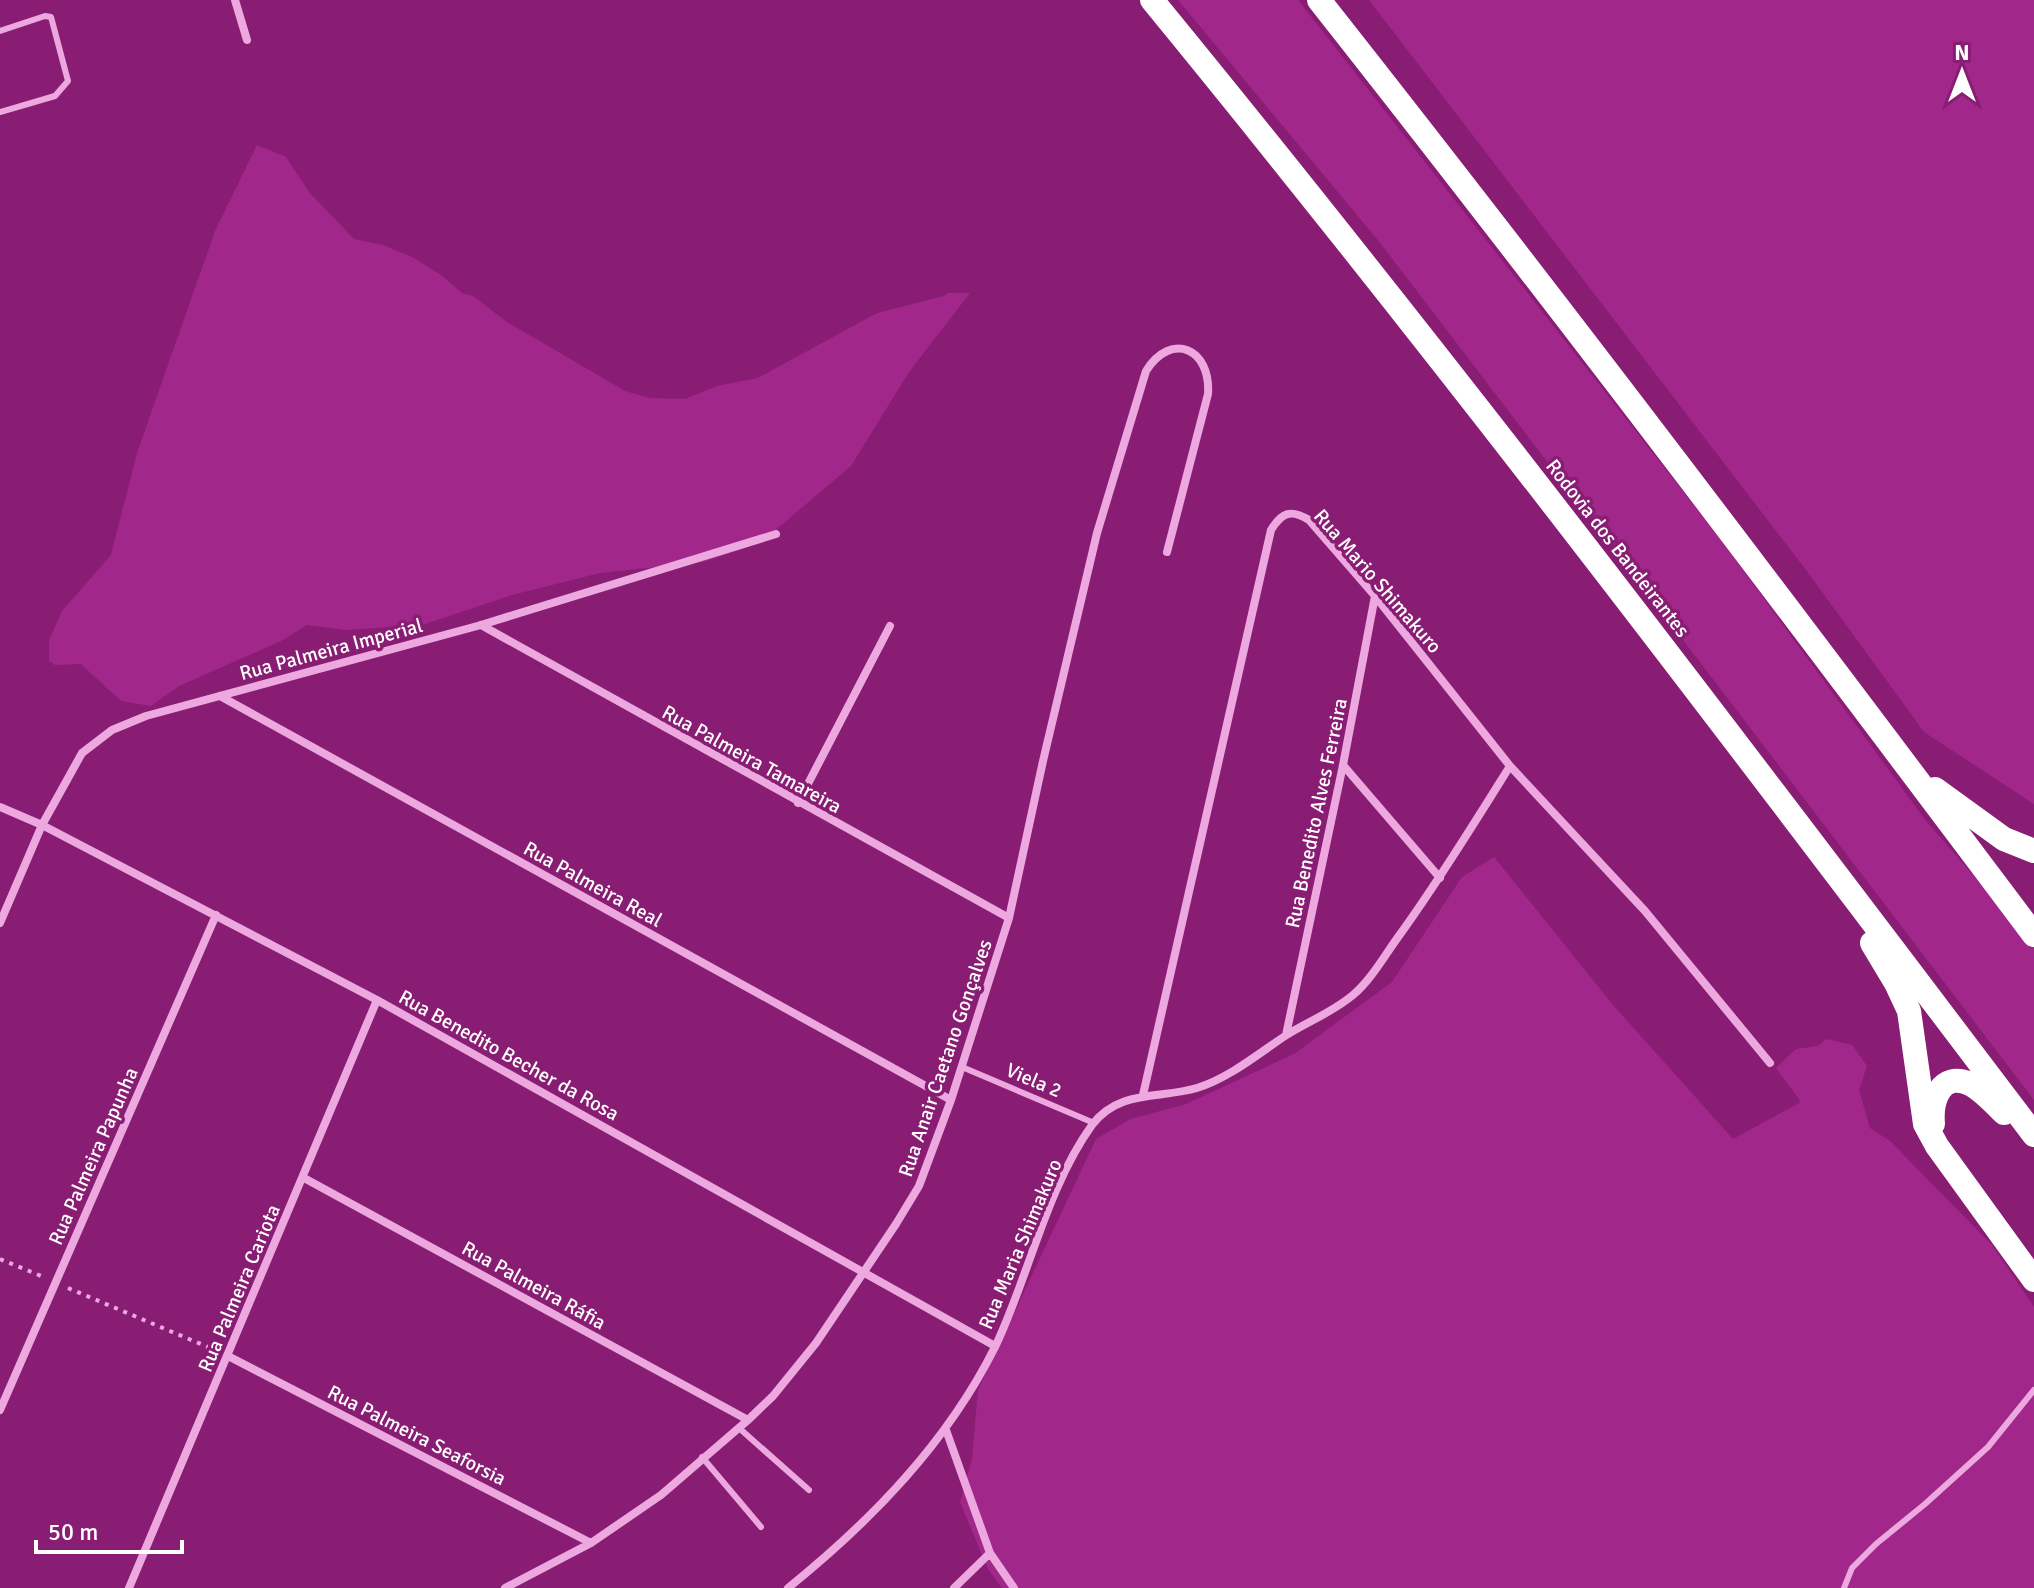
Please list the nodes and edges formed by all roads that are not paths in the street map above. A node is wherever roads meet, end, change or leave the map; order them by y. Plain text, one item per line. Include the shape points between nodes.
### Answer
1 (235, 0) edge
2 (1152, 0) edge
3 (1319, 0) edge
4 (0, 31) edge
5 (247, 40) dead end
6 (0, 112) edge
7 (776, 534) dead end
8 (1167, 552) dead end
9 (1375, 596) junction
10 (481, 625) junction
11 (890, 626) dead end
12 (219, 696) junction
13 (1904, 762) junction
14 (1343, 765) junction
15 (1510, 766) junction
16 (798, 803) junction
17 (0, 807) edge
18 (42, 825) junction
19 (1806, 834) junction
20 (2034, 851) edge
21 (1440, 878) junction
22 (216, 915) junction
23 (1009, 918) junction
24 (0, 923) edge
25 (2034, 935) edge
26 (377, 1000) junction
27 (1286, 1035) junction
28 (1770, 1063) dead end
29 (962, 1067) junction
30 (1143, 1095) junction
31 (951, 1100) junction
32 (1094, 1123) junction
33 (2034, 1135) edge
34 (2034, 1144) edge
35 (1937, 1146) junction
36 (304, 1178) junction
37 (863, 1270) junction
38 (2034, 1280) edge
39 (995, 1346) junction
40 (228, 1356) junction
41 (2034, 1390) edge
42 (0, 1410) edge
43 (748, 1420) junction
44 (739, 1428) junction
45 (946, 1430) junction
46 (702, 1457) junction
47 (809, 1490) dead end
48 (761, 1527) dead end
49 (591, 1543) junction
50 (990, 1553) junction
51 (129, 1588) edge
52 (505, 1588) edge
53 (788, 1588) edge
54 (954, 1588) edge
55 (1014, 1588) edge
56 (1844, 1588) edge

1 - 5 street
2 - 19 highway, Rodovia dos Bandeirantes via 1456,378
3 - 13 highway
4 - 6 lane via 51,17 68,81 55,96
7 - 10 street, Rua Palmeira Imperial
8 - 23 street, Rua Anair Caetano Gonçalves via 1209,381 1196,353 1180,349 1154,358 1146,371 1097,533
9 - 14 street, Rua Benedito Alves Ferreira
9 - 15 street, Rua Mario Shimakuro
9 - 30 street, Rua Mario Shimakuro via 1309,520 1298,513 1277,521
10 - 12 street, Rua Palmeira Imperial
10 - 16 street, Rua Palmeira Tamareira
11 - 16 street
12 - 18 street, Rua Palmeira Imperial via 112,730 82,753
12 - 31 street, Rua Palmeira Real
13 - 20 highway via 1983,825
13 - 25 highway
14 - 21 street
14 - 27 street, Rua Benedito Alves Ferreira
15 - 21 street, Rua Maria Shimakuro
15 - 28 street, Rua Mario Shimakuro via 1645,911
16 - 23 street, Rua Palmeira Tamareira
17 - 18 street, Rua Benedito Becher da Rosa
18 - 22 street, Rua Benedito Becher da Rosa
18 - 24 street, Rua Palmeira Imperial
19 - 33 highway, Rodovia dos Bandeirantes
19 - 35 highway via 1909,1011 1925,1124
21 - 27 street, Rua Maria Shimakuro via 1353,995
22 - 26 street, Rua Benedito Becher da Rosa
22 - 42 street, Rua Palmeira Papunha
23 - 29 street, Rua Anair Caetano Gonçalves
26 - 36 street, Rua Palmeira Cariota
26 - 37 street, Rua Benedito Becher da Rosa
27 - 30 street, Rua Maria Shimakuro via 1198,1087
29 - 31 street, Rua Anair Caetano Gonçalves
29 - 32 lane, Viela 2
30 - 32 street, Rua Maria Shimakuro via 1118,1104
31 - 37 street, Rua Anair Caetano Gonçalves via 919,1186
32 - 39 street, Rua Maria Shimakuro via 1062,1178
34 - 35 highway via 1973,1085 1959,1081 1935,1094 1931,1107
35 - 38 highway
36 - 40 street, Rua Palmeira Cariota
36 - 43 street, Rua Palmeira Ráfia
37 - 39 street, Rua Benedito Becher da Rosa
37 - 43 street, Rua Anair Caetano Gonçalves via 816,1343
39 - 45 street, Rua Maria Shimakuro
40 - 49 street, Rua Palmeira Seaforsia
40 - 51 street, Rua Palmeira Cariota
41 - 56 lane via 1988,1447 1852,1568
43 - 44 street, Rua Anair Caetano Gonçalves
44 - 46 street, Rua Anair Caetano Gonçalves
44 - 47 lane
45 - 50 street
45 - 53 street, Rua Maria Shimakuro via 916,1468
46 - 48 lane
46 - 49 street, Rua Anair Caetano Gonçalves via 661,1495
49 - 52 street, Rua Anair Caetano Gonçalves
50 - 54 street
50 - 55 street

